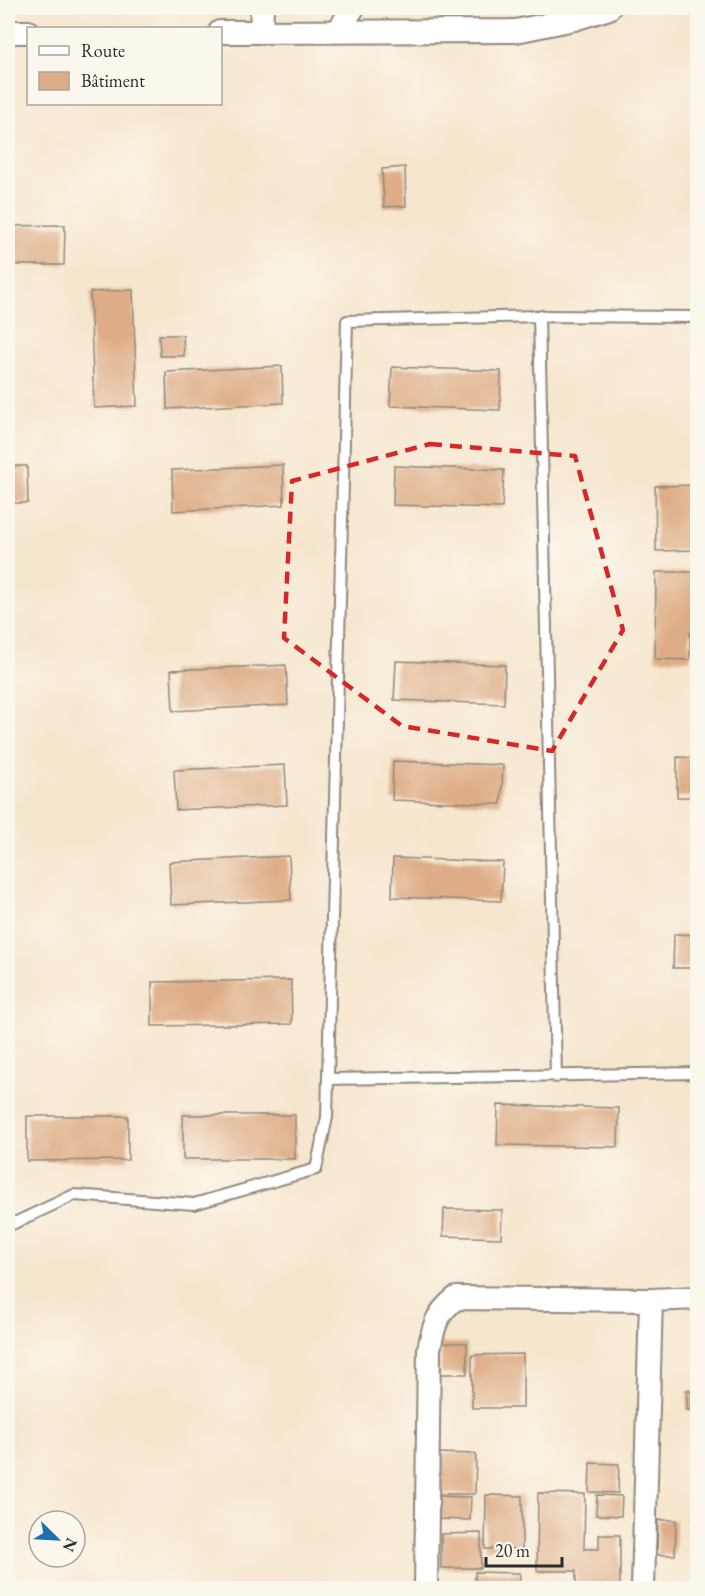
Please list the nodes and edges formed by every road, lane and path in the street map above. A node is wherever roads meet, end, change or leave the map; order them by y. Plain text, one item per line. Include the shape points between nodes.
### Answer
1 (262, 8) edge
2 (353, 8) edge
3 (609, 8) edge
4 (8, 32) edge
5 (27, 32) edge
6 (222, 32) edge
7 (261, 32) junction
8 (338, 32) junction
9 (539, 316) junction
10 (698, 317) edge
11 (698, 1073) edge
12 (556, 1077) junction
13 (328, 1079) junction
14 (8, 1226) edge
15 (698, 1298) edge
16 (651, 1300) junction
17 (426, 1588) edge
18 (643, 1588) edge

1 - 7 street
2 - 8 street
3 - 8 street via 516,31
4 - 5 street
6 - 7 street
7 - 8 street
9 - 10 lane
9 - 12 lane
9 - 13 lane via 346,321
11 - 12 lane
12 - 13 lane
13 - 14 lane via 327,1117 316,1169 194,1204 74,1195
15 - 16 street
16 - 17 street via 456,1298 443,1308 434,1324 429,1349
16 - 18 street

